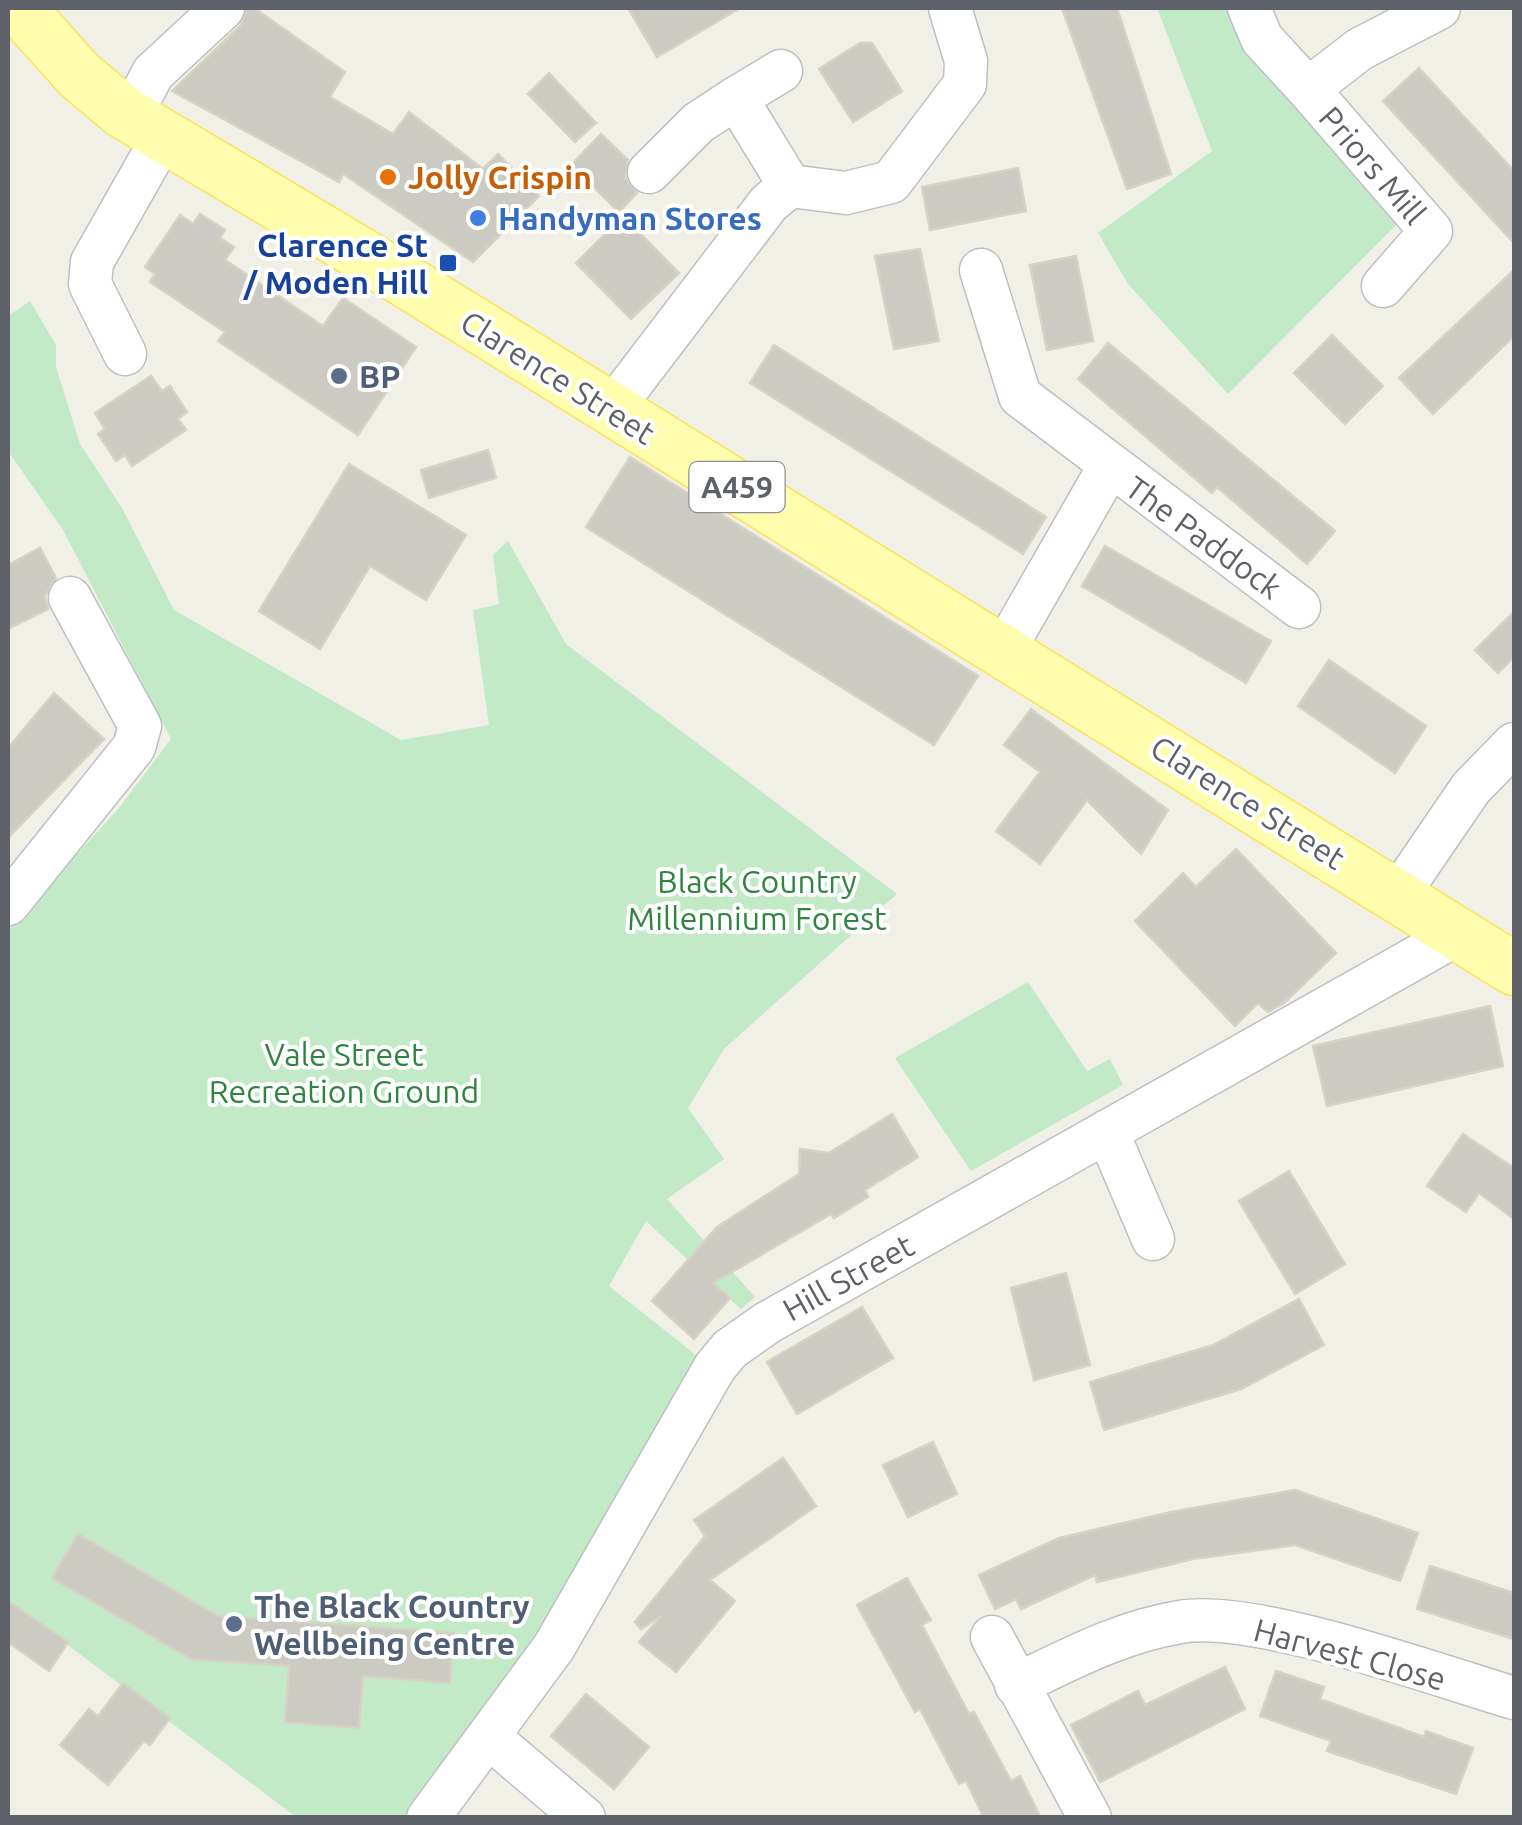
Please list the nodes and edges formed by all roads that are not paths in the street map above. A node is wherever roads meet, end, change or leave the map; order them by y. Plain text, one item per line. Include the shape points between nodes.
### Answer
1 (19, 8) edge
2 (223, 8) edge
3 (950, 8) edge
4 (1249, 8) edge
5 (1439, 8) edge
6 (781, 71) dead end
7 (1308, 88) junction
8 (744, 109) junction
9 (147, 126) junction
10 (649, 172) dead end
11 (790, 186) junction
12 (980, 270) dead end
13 (1383, 286) dead end
14 (125, 354) dead end
15 (611, 410) junction
16 (1109, 467) junction
17 (70, 598) dead end
18 (1299, 607) dead end
19 (1003, 652) junction
20 (1514, 744) edge
21 (1398, 894) junction
22 (8, 904) edge
23 (1456, 935) junction
24 (1514, 969) edge
25 (1107, 1131) junction
26 (1152, 1240) dead end
27 (992, 1637) dead end
28 (1016, 1685) junction
29 (1514, 1698) edge
30 (490, 1738) junction
31 (428, 1818) edge
32 (584, 1818) edge
33 (1090, 1818) edge

1 - 9 main road, Clarence Street / A459 via 79,75
2 - 9 street via 153,73
3 - 11 street via 966,62 965,84 891,182 846,193
4 - 7 street, Priors Mill via 1262,39
5 - 7 street, Priors Mill via 1360,48
6 - 8 street
7 - 13 street, Priors Mill via 1430,231
8 - 10 street via 698,123
8 - 11 street
9 - 14 street via 92,262 90,284
9 - 15 main road, Clarence Street / A459
11 - 15 street via 769,204
12 - 16 street, The Paddock via 1020,396
15 - 19 main road, Clarence Street / A459
16 - 18 street, The Paddock
16 - 19 street, The Paddock
17 - 22 street via 140,726 134,747
19 - 21 main road, Clarence Street / A459
20 - 21 street via 1471,788
21 - 23 main road, A459
23 - 24 main road, A459
23 - 25 street, Hill Street
25 - 26 street
25 - 30 street, Hill Street via 730,1349 554,1648
27 - 28 street
28 - 29 street, Harvest Close via 1114,1638 1184,1620 1262,1627
28 - 33 street
30 - 31 street, Hill Street
30 - 32 street

